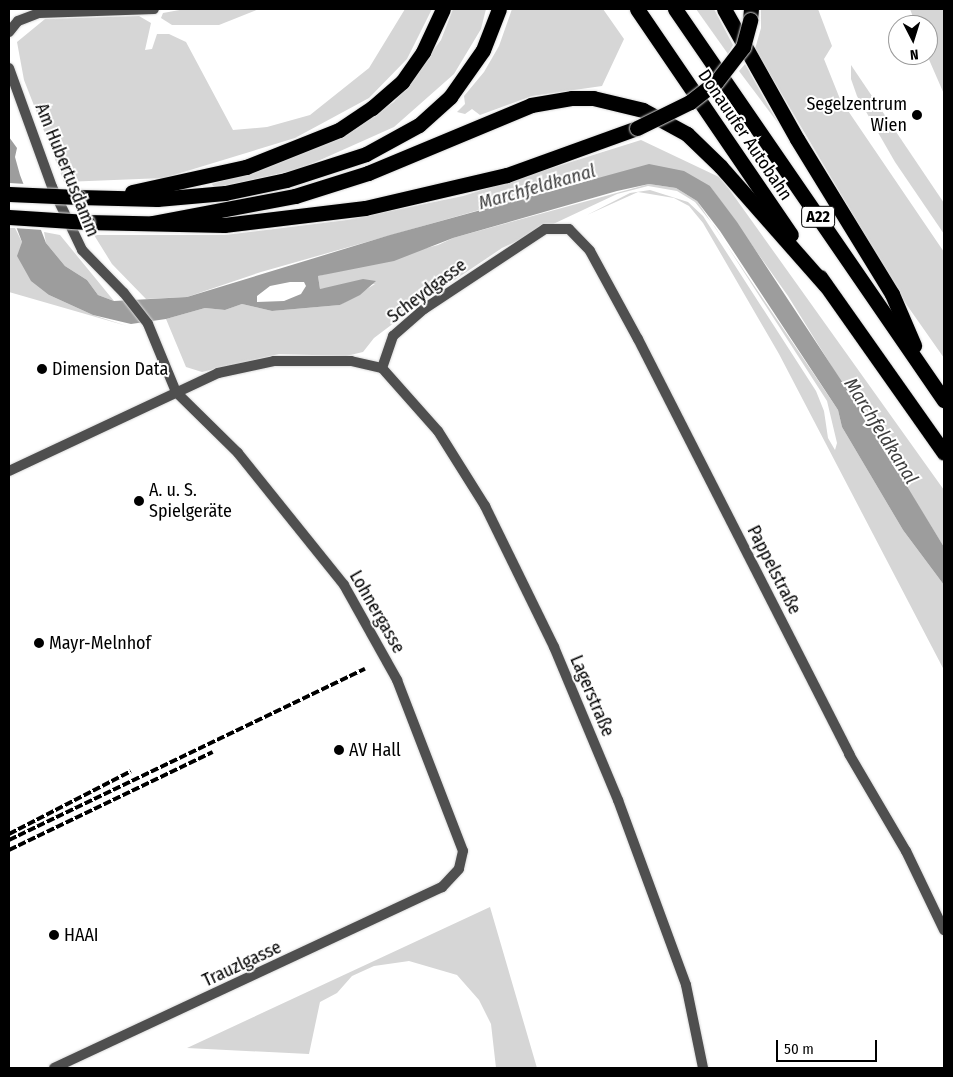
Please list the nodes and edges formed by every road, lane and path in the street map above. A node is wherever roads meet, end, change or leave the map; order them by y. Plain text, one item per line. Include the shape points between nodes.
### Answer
1 (154, 9) edge
2 (443, 9) edge
3 (499, 9) edge
4 (637, 9) edge
5 (675, 9) edge
6 (724, 9) edge
7 (751, 14) edge
8 (9, 32) edge
9 (9, 68) edge
10 (9, 194) edge
11 (112, 196) junction
12 (9, 217) edge
13 (152, 223) junction
14 (569, 229) joint
15 (825, 285) junction
16 (382, 368) junction
17 (927, 376) junction
18 (176, 392) junction
19 (944, 401) edge
20 (944, 453) edge
21 (9, 472) edge
22 (442, 887) joint
23 (944, 930) edge
24 (54, 1068) edge
25 (703, 1068) edge

1 - 8 street via 39,13 18,21
2 - 11 highway via 423,52 402,82 372,108 338,130 246,167
3 - 11 highway via 483,50 462,83 419,125 385,145 318,171 225,193 173,198
4 - 15 highway, Donauufer Autobahn / A22
5 - 17 highway, Donauufer Autobahn / A22
6 - 17 highway via 797,139 892,294
7 - 13 highway, bridge via 744,47 716,82 690,102 637,128 507,175 365,208 224,225
9 - 18 street, Am Hubertusdamm via 52,187 82,250 124,292 148,324
10 - 11 highway, bridge
12 - 13 highway, bridge
13 - 15 highway via 295,196 368,172 531,105 594,98 643,110 687,134 721,167
14 - 16 street, Scheydgasse via 546,229 424,309 393,336
14 - 23 street, Pappelstraße via 590,251 638,339 849,754 906,851
15 - 20 highway, Donauufer Autobahn / A22
16 - 18 street via 351,361 274,360 218,374
16 - 25 street, Lagerstraße via 438,432 485,506 554,648 618,800 686,985
17 - 19 highway, Donauufer Autobahn / A22
18 - 21 street
18 - 22 street, Lohnergasse via 238,453 316,547 344,585 397,680 463,850 459,869
22 - 24 street, Trauzlgasse

